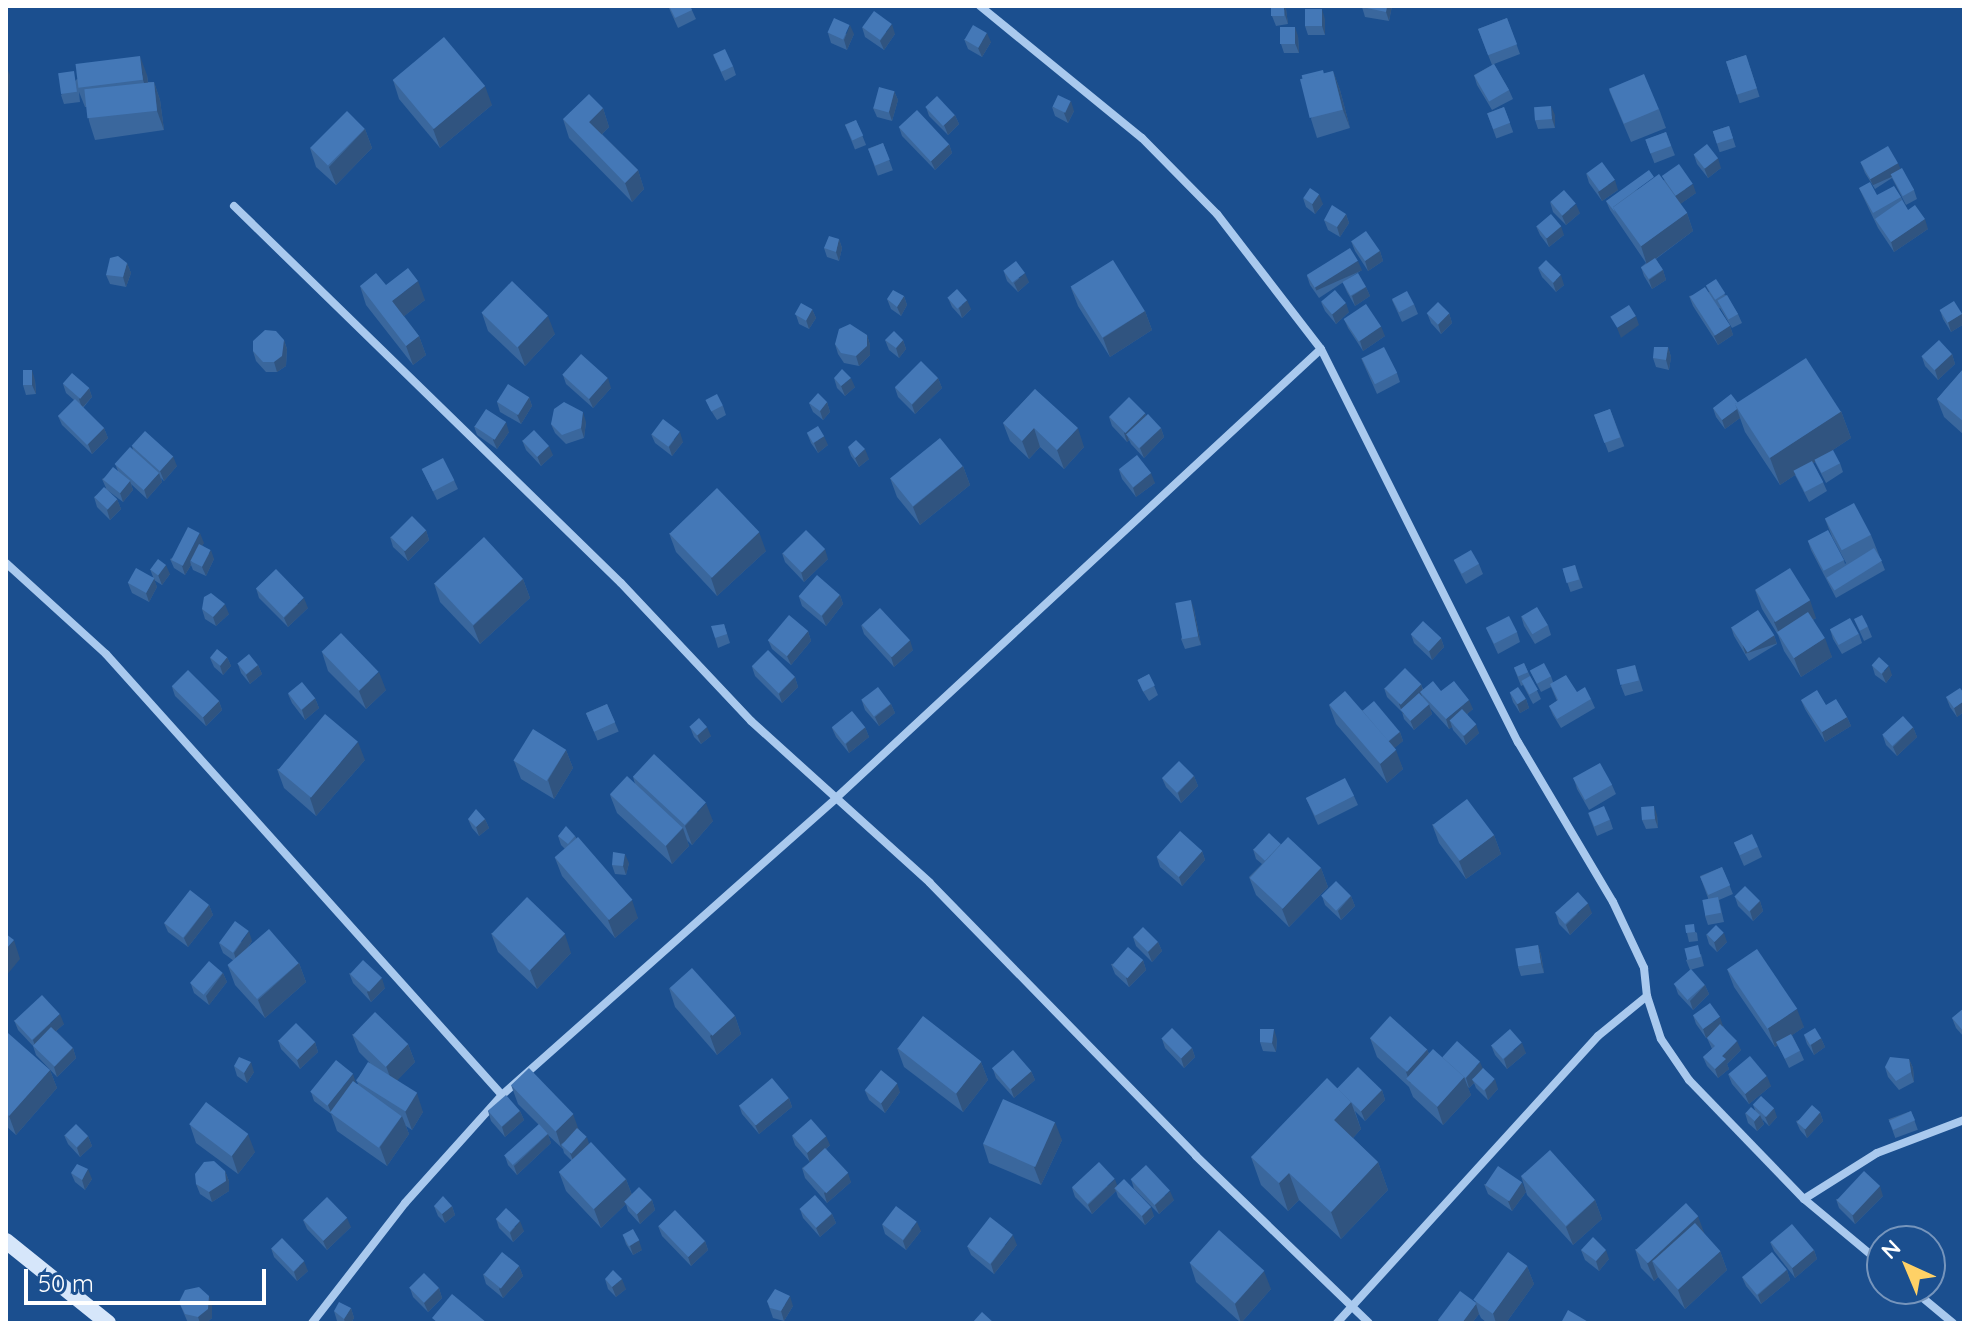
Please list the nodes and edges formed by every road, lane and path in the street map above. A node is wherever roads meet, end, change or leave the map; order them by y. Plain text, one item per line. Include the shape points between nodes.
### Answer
1 (980, 6) edge
2 (234, 206) dead end
3 (1321, 349) junction
4 (6, 563) edge
5 (835, 799) junction
6 (1647, 996) junction
7 (502, 1095) junction
8 (1964, 1120) edge
9 (1804, 1199) junction
10 (6, 1241) edge
11 (1866, 1251) edge
12 (1931, 1305) edge
13 (1351, 1307) junction
14 (108, 1323) edge
15 (312, 1323) edge
16 (1337, 1323) edge
17 (1369, 1323) edge
18 (1953, 1323) edge

1 - 3 street via 1142,138 1196,192
2 - 5 street
3 - 5 street
3 - 6 street via 1518,742 1613,902 1644,968
4 - 7 street via 106,654
5 - 7 street
5 - 13 street via 930,883
6 - 9 street via 1661,1039 1689,1080
6 - 13 street via 1598,1036
7 - 15 street via 405,1203
8 - 9 street via 1877,1153
9 - 11 street
10 - 14 main road
12 - 18 street
13 - 16 street
13 - 17 street

